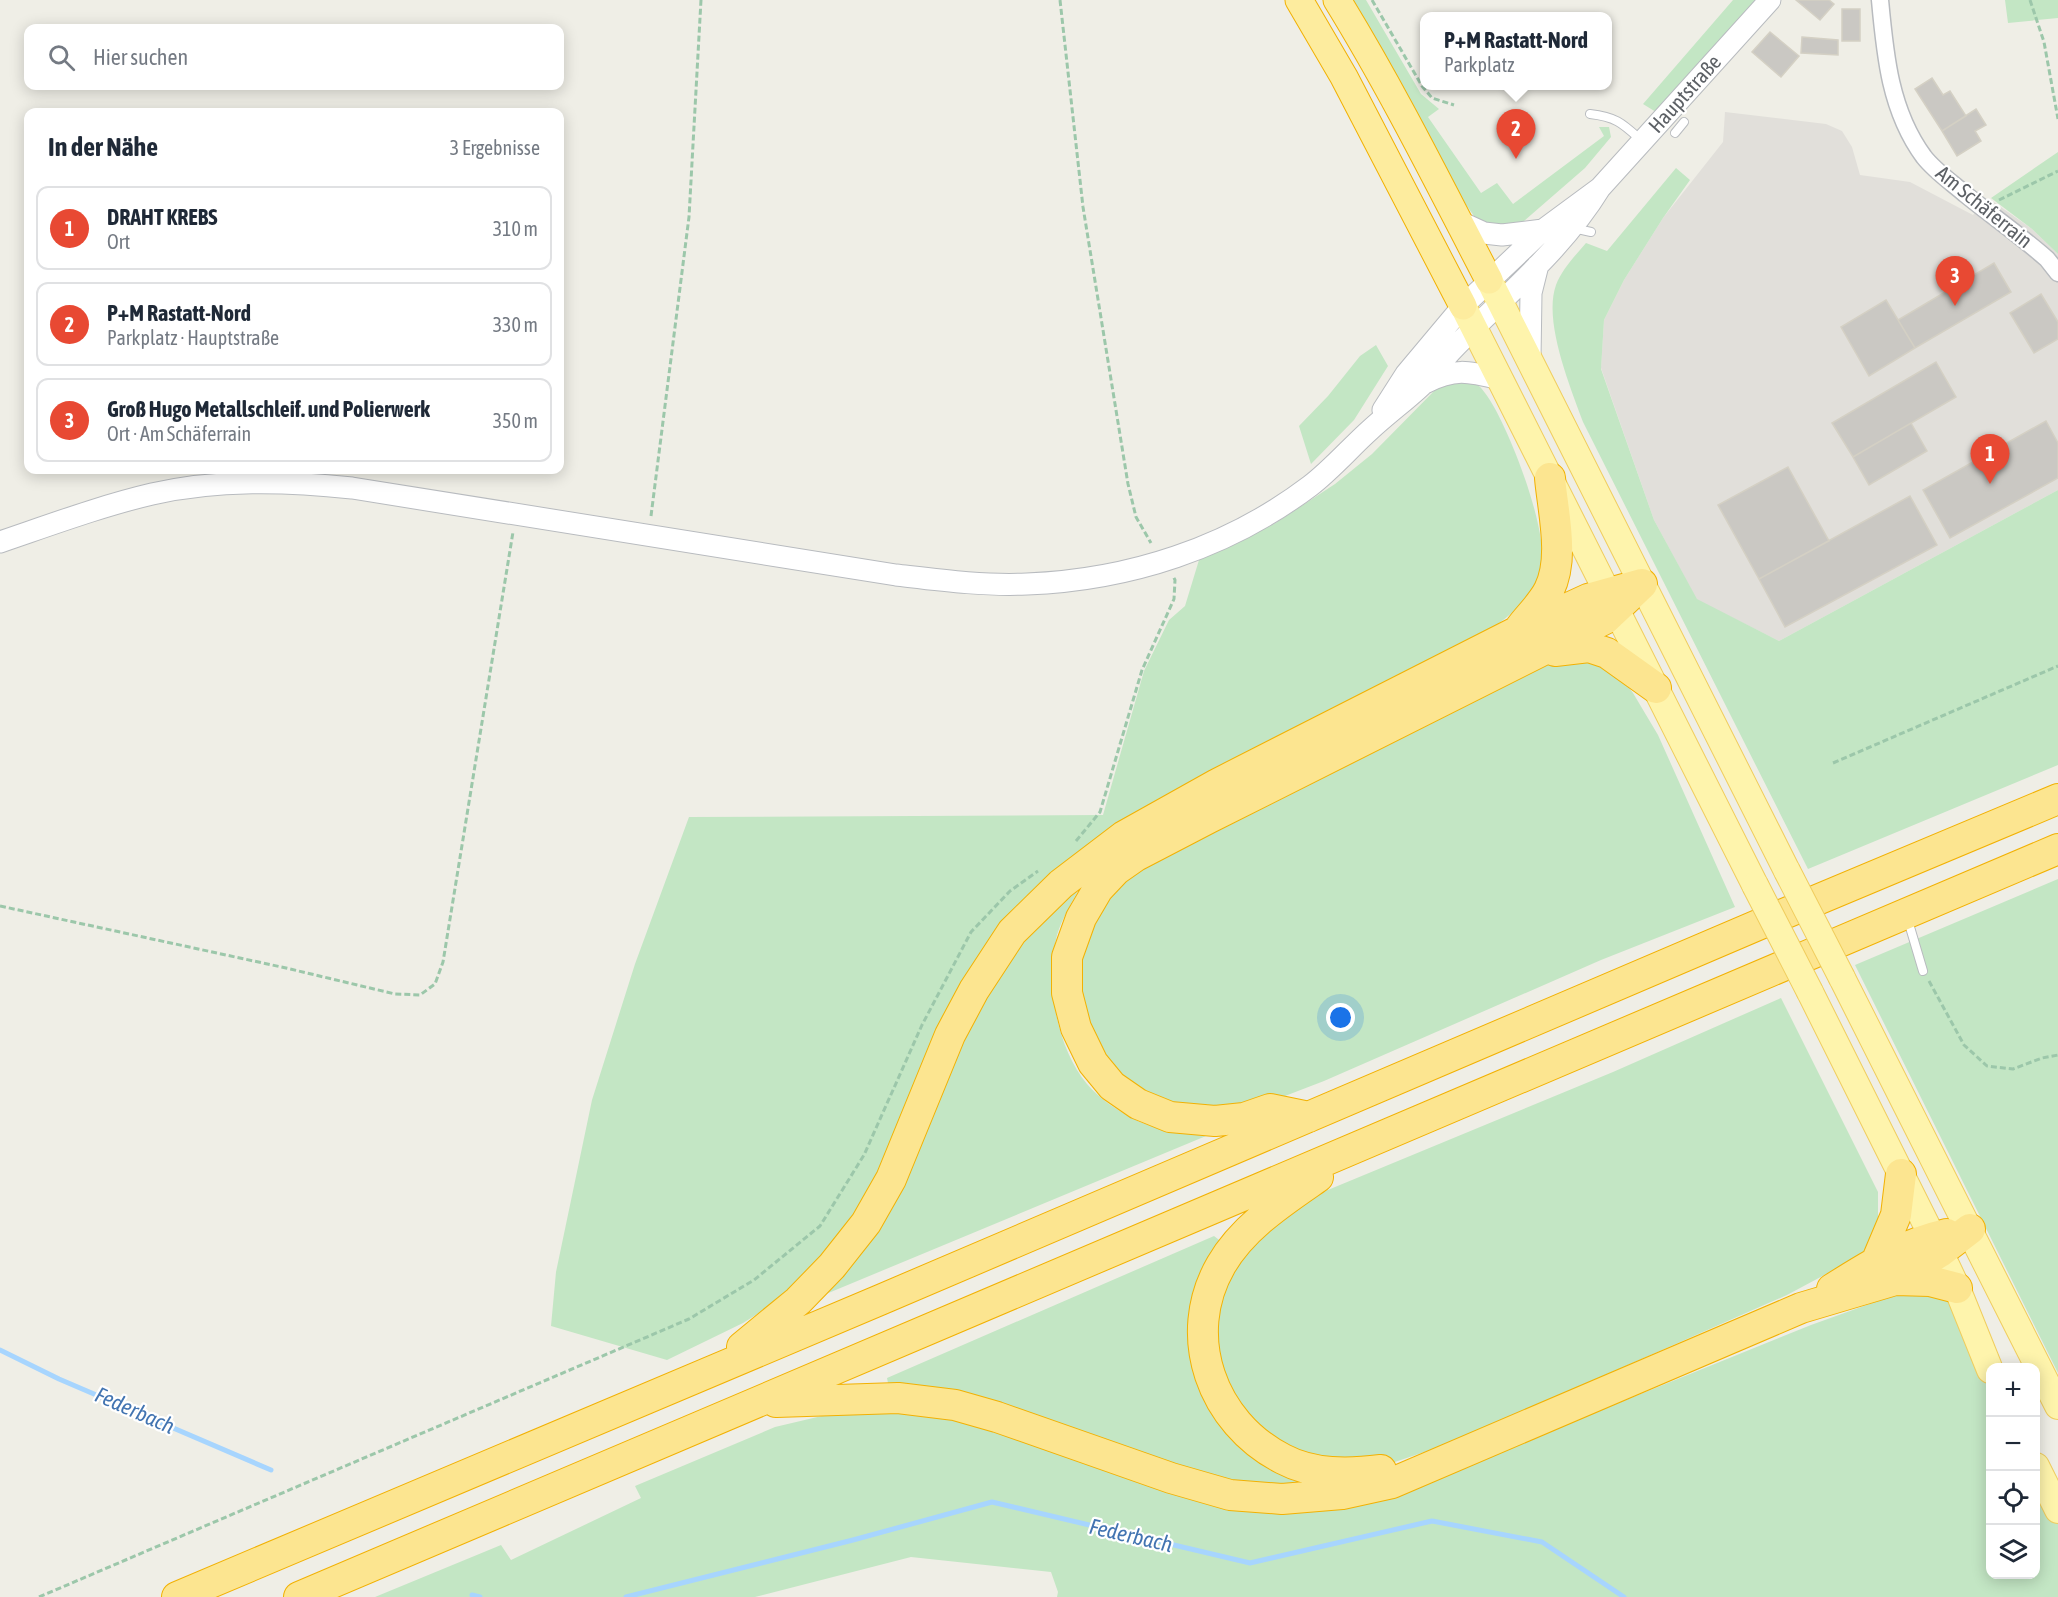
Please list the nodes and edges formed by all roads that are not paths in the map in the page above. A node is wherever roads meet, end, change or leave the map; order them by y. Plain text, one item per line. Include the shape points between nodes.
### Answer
1 (1299, 0) edge
2 (1337, 0) edge
3 (1770, 0) edge
4 (1880, 0) edge
5 (1590, 114) dead end
6 (1683, 122) dead end
7 (1675, 133) dead end
8 (1643, 141) junction
9 (1600, 188) junction
10 (1458, 221) junction
11 (1543, 230) junction
12 (1538, 265) junction
13 (2058, 273) edge
14 (1495, 292) junction
15 (1468, 317) junction
16 (1530, 360) junction
17 (1499, 379) junction
18 (1422, 385) junction
19 (1370, 430) junction
20 (1550, 478) junction
21 (0, 542) edge
22 (1642, 584) junction
23 (1612, 601) junction
24 (1525, 643) junction
25 (1656, 688) junction
26 (2058, 799) edge
27 (2058, 849) edge
28 (1906, 913) junction
29 (1923, 971) road end
30 (1310, 1117) junction
31 (1370, 1142) junction
32 (1901, 1174) junction
33 (1970, 1229) junction
34 (1936, 1245) junction
35 (1886, 1270) junction
36 (1957, 1288) junction
37 (1987, 1363) edge
38 (720, 1367) junction
39 (755, 1404) junction
40 (2058, 1406) edge
41 (1463, 1451) junction
42 (2038, 1471) edge
43 (2058, 1510) edge
44 (177, 1597) edge
45 (299, 1597) edge

1 - 15 highway via 1344,77
2 - 10 highway via 1382,75
3 - 8 street, Hauptstraße
4 - 13 street, Am Schäferrain via 1891,89 1900,115 1924,156 1940,174 2048,259
5 - 8 lane via 1620,121
6 - 7 lane
8 - 9 street, Hauptstraße
9 - 11 street, Hauptstraße
9 - 12 street, Hauptstraße via 1582,230
10 - 11 street via 1484,233 1502,235
10 - 14 highway
11 - 14 street, Hauptstraße
12 - 14 street, Hauptstraße
12 - 16 street via 1531,293
14 - 15 street
14 - 16 main road
15 - 17 main road
15 - 18 street via 1451,350
15 - 19 street via 1406,374
16 - 22 main road
17 - 18 street via 1455,372
17 - 20 main road
18 - 19 street
19 - 21 street via 1311,485 1260,519 1206,547 1121,572 1028,584 896,575 297,482 196,487 153,494
20 - 23 main road
20 - 24 highway via 1558,557 1548,592
22 - 23 highway
22 - 33 main road, bridge
23 - 24 highway via 1588,599
23 - 25 main road
24 - 25 highway via 1589,647 1607,653
24 - 30 highway via 1136,856 1098,889 1081,918 1067,957 1067,993 1088,1055 1112,1086 1138,1104 1170,1118 1215,1121 1244,1118 1270,1109
24 - 38 highway via 1217,784 1124,836 1061,884 1012,933 974,990 950,1035 891,1179 866,1223 798,1301
25 - 32 main road, bridge
26 - 30 highway
27 - 28 highway
28 - 29 lane
28 - 31 highway
30 - 38 highway
31 - 39 highway
31 - 41 highway via 1243,1234 1208,1294 1202,1323 1204,1354 1214,1387 1228,1413 1251,1439 1284,1460 1322,1472 1354,1473 1395,1468
32 - 34 main road
32 - 35 highway
33 - 34 highway
33 - 40 main road
34 - 35 highway
34 - 36 main road
35 - 36 highway
35 - 41 highway
36 - 37 main road
38 - 44 highway
39 - 41 highway via 898,1398 955,1405 1181,1481 1230,1495 1282,1499 1342,1494 1392,1483
39 - 45 highway
42 - 43 main road

